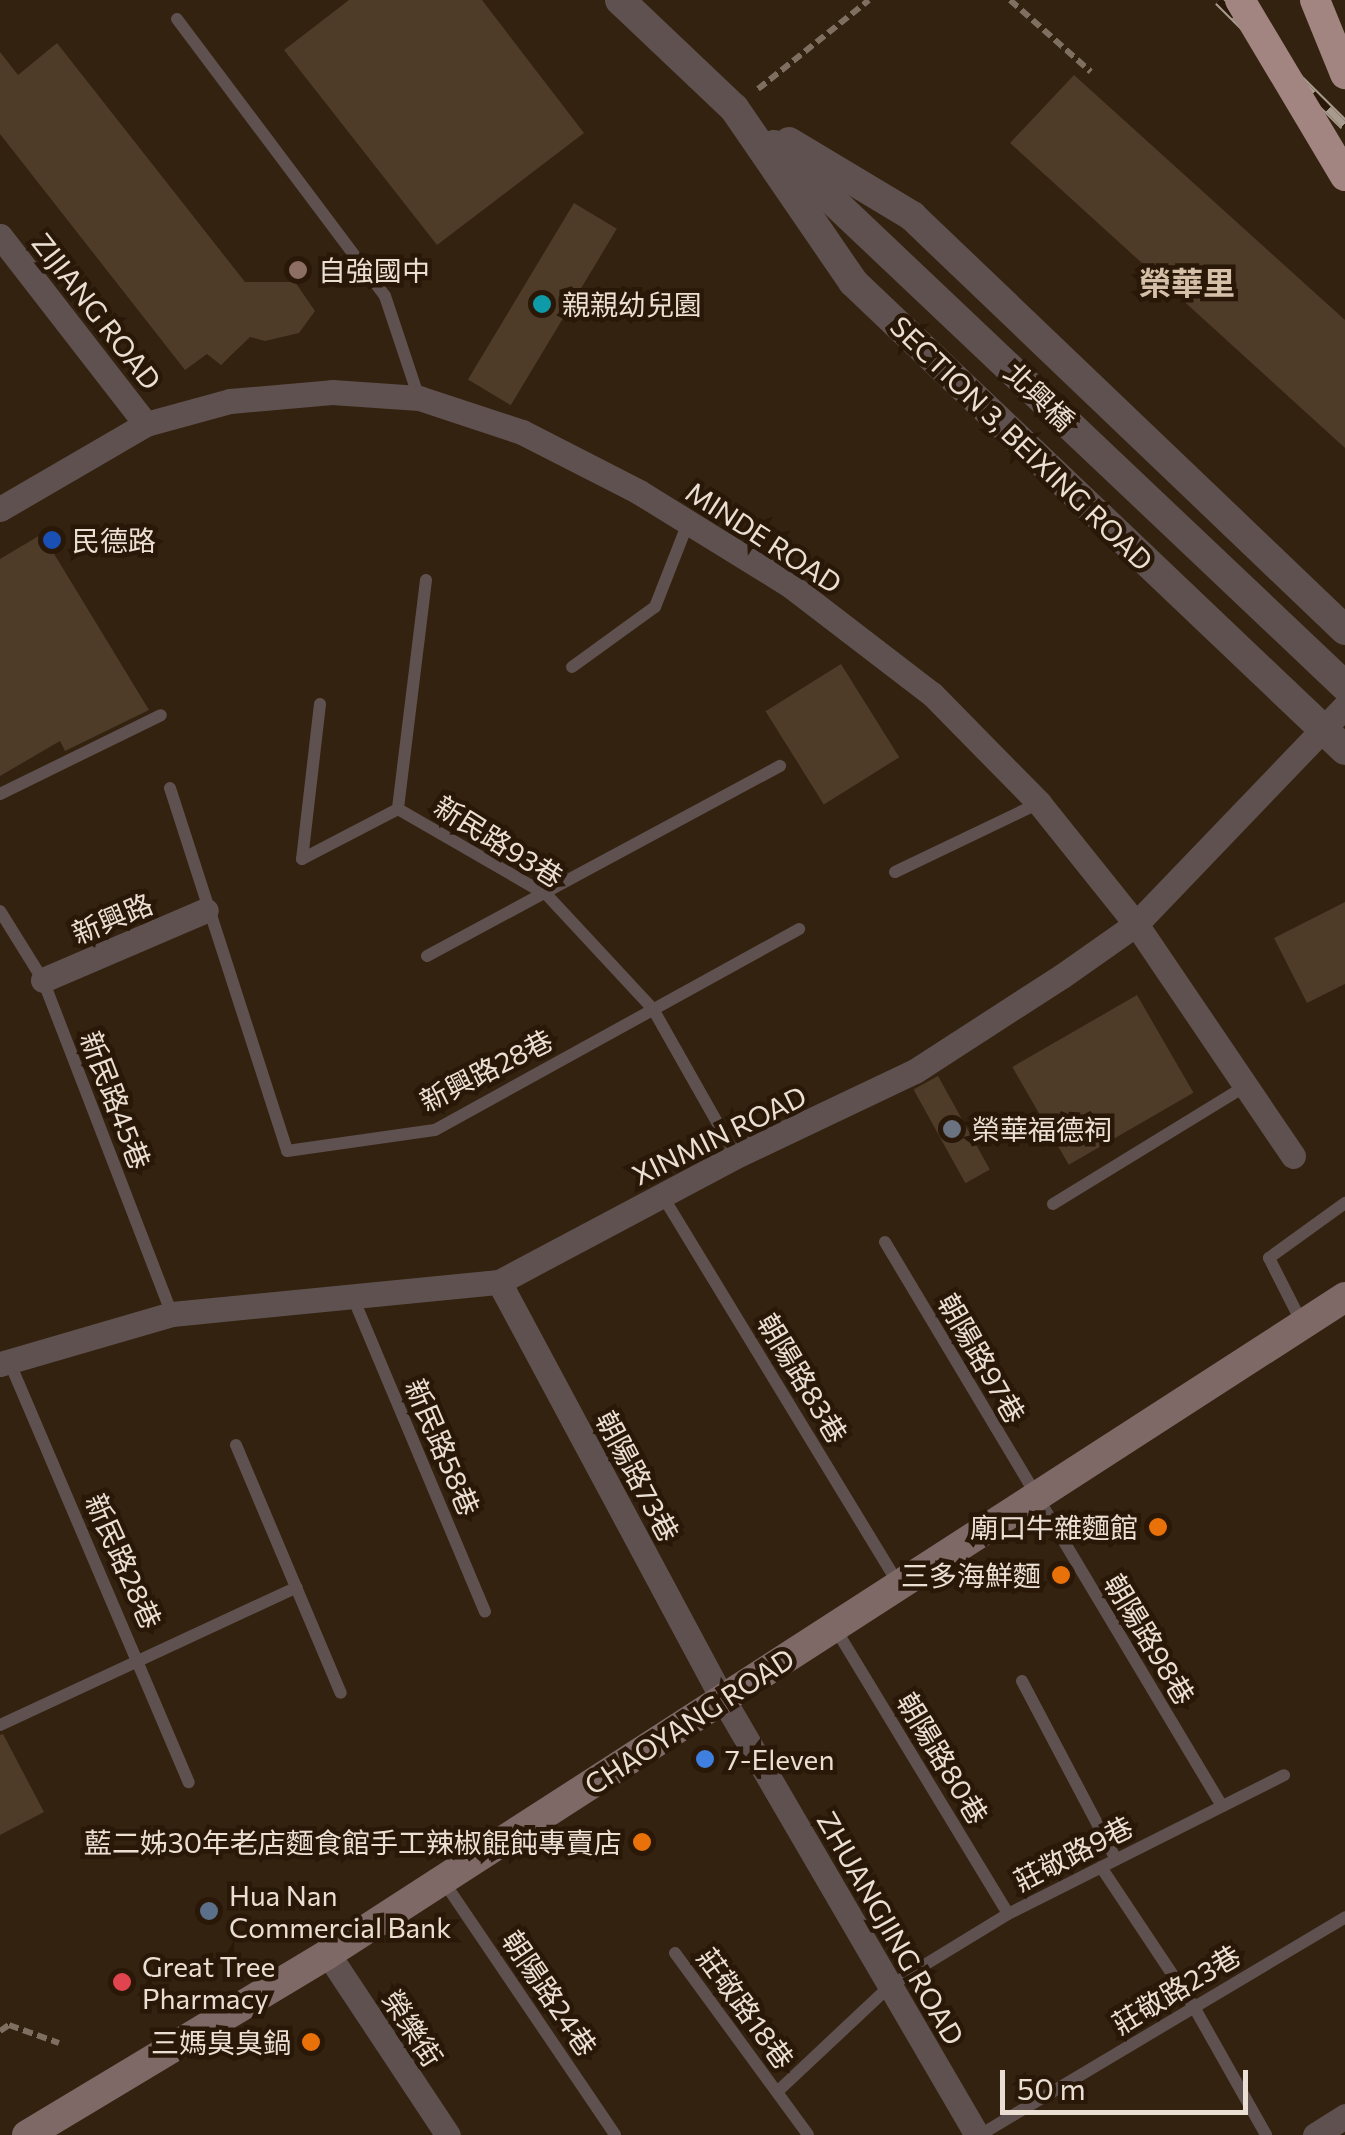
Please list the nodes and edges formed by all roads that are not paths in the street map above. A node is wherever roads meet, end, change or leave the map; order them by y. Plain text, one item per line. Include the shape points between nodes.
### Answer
1 (620, 0) edge
2 (1240, 0) edge
3 (1315, 0) edge
4 (177, 19) dead end
5 (1345, 74) edge
6 (734, 108) junction
7 (1345, 176) edge
8 (0, 236) edge
9 (419, 398) junction
10 (146, 424) junction
11 (0, 509) edge
12 (688, 523) junction
13 (426, 580) dead end
14 (1345, 630) edge
15 (572, 666) dead end
16 (1345, 686) edge
17 (320, 704) dead end
18 (1345, 706) edge
19 (161, 715) dead end
20 (1334, 739) edge
21 (780, 766) dead end
22 (170, 788) dead end
23 (0, 794) edge
24 (1039, 804) junction
25 (398, 808) junction
26 (895, 872) dead end
27 (540, 890) junction
28 (206, 910) junction
29 (0, 911) edge
30 (1136, 924) junction
31 (799, 928) dead end
32 (427, 956) dead end
33 (43, 980) junction
34 (653, 1009) junction
35 (1247, 1085) junction
36 (736, 1156) junction
37 (1294, 1156) dead end
38 (662, 1195) junction
39 (1345, 1203) edge
40 (1053, 1204) dead end
41 (886, 1242) dead end
42 (500, 1282) junction
43 (1345, 1297) edge
44 (354, 1300) junction
45 (172, 1314) junction
46 (1302, 1324) junction
47 (3, 1358) edge
48 (236, 1445) dead end
49 (1035, 1499) junction
50 (900, 1587) junction
51 (297, 1588) junction
52 (485, 1612) dead end
53 (835, 1628) junction
54 (140, 1661) junction
55 (1022, 1681) dead end
56 (341, 1694) dead end
57 (723, 1699) junction
58 (0, 1725) edge
59 (1284, 1775) dead end
60 (189, 1782) dead end
61 (1222, 1806) junction
62 (1116, 1859) junction
63 (1101, 1867) junction
64 (443, 1880) junction
65 (1008, 1914) junction
66 (1345, 1917) edge
67 (675, 1953) dead end
68 (328, 1954) junction
69 (890, 1986) junction
70 (1194, 2008) junction
71 (777, 2092) junction
72 (1345, 2116) edge
73 (27, 2135) edge
74 (448, 2135) edge
75 (615, 2135) edge
76 (808, 2135) edge
77 (979, 2135) edge
78 (1266, 2135) edge
79 (1315, 2135) edge

1 - 6 street, SECTION 3, BEIXING ROAD
2 - 7 highway, bridge
3 - 5 highway
4 - 9 lane via 385,296
6 - 14 street, SECTION 3, BEIXING ROAD via 912,216
6 - 16 street, 北興橋
6 - 20 street, SECTION 3, BEIXING ROAD via 852,282
8 - 10 street, ZIJIANG ROAD
9 - 10 street, MINDE ROAD via 332,392 230,401
9 - 12 street, MINDE ROAD via 522,432
10 - 11 street, MINDE ROAD
12 - 15 lane via 655,606
12 - 24 street, MINDE ROAD via 791,586 932,694
13 - 25 lane, 新民路93巷
17 - 25 lane via 302,859
18 - 20 street, XINMIN ROAD
19 - 23 lane
20 - 30 street, XINMIN ROAD
21 - 27 lane
22 - 28 lane
24 - 26 lane
24 - 30 street, MINDE ROAD
25 - 27 lane, 新民路93巷
27 - 32 lane
27 - 34 lane, 新民路93巷
28 - 33 street, 新興路
28 - 34 lane, 新興路28巷 via 287,1151 435,1130
29 - 33 lane, 新民路45巷
30 - 35 street, MINDE ROAD
30 - 36 street, XINMIN ROAD via 915,1070
31 - 34 lane
33 - 45 lane, 新民路45巷
34 - 36 lane, 新民路93巷
35 - 37 street, MINDE ROAD
35 - 40 lane
36 - 38 street, XINMIN ROAD
38 - 42 street, XINMIN ROAD
38 - 50 lane, 朝陽路83巷
39 - 46 lane via 1269,1258
41 - 49 lane, 朝陽路97巷
42 - 44 street, XINMIN ROAD
42 - 57 street, 朝陽路73巷
43 - 46 main road, CHAOYANG ROAD
44 - 45 street, XINMIN ROAD
44 - 52 lane, 新民路58巷
45 - 47 street, XINMIN ROAD
46 - 49 main road, CHAOYANG ROAD
47 - 54 lane, 新民路28巷
48 - 51 lane
49 - 50 main road, CHAOYANG ROAD
49 - 61 lane, 朝陽路98巷
50 - 53 main road, CHAOYANG ROAD
51 - 54 lane
51 - 56 lane
53 - 57 main road, CHAOYANG ROAD
53 - 65 lane, 朝陽路80巷
54 - 58 lane
54 - 60 lane, 新民路28巷
55 - 62 lane
57 - 64 main road, CHAOYANG ROAD
57 - 69 street, ZHUANGJING ROAD
59 - 61 lane, 莊敬路9巷
61 - 62 lane, 莊敬路9巷
62 - 63 lane, 莊敬路9巷
63 - 65 lane, 莊敬路9巷
63 - 70 lane
64 - 68 main road, CHAOYANG ROAD
64 - 75 lane, 朝陽路24巷
65 - 69 lane, 莊敬路9巷
66 - 70 lane, 莊敬路23巷
67 - 71 lane, 莊敬路18巷
68 - 73 main road, CHAOYANG ROAD
68 - 74 street, 榮樂街
69 - 71 lane, 莊敬路18巷
69 - 77 street, ZHUANGJING ROAD
70 - 77 lane, 莊敬路23巷
70 - 78 lane
71 - 76 lane, 莊敬路18巷
72 - 79 street

